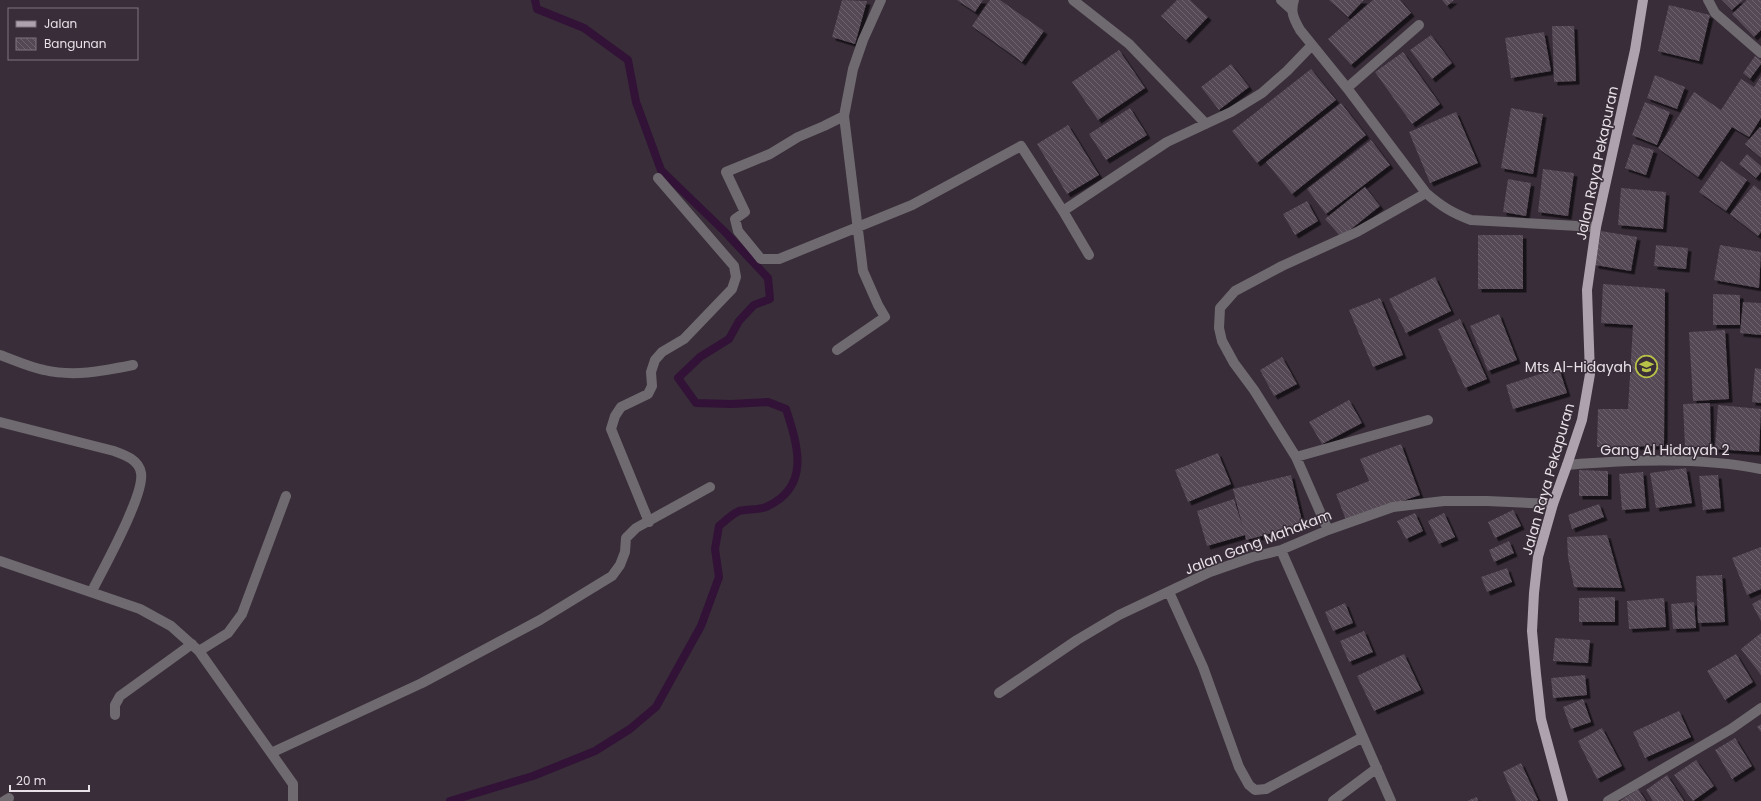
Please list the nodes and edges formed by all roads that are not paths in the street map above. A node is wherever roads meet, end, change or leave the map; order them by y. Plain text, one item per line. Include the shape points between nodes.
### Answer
1 (881, 0) edge
2 (1073, 0) edge
3 (1282, 0) edge
4 (1643, 0) edge
5 (1708, 0) edge
6 (1293, 5) edge
7 (1419, 25) dead end
8 (1312, 45) junction
9 (1761, 53) edge
10 (1347, 88) junction
11 (844, 116) junction
12 (1206, 124) junction
13 (658, 178) dead end
14 (1426, 193) junction
15 (1063, 211) junction
16 (858, 227) junction
17 (1596, 227) junction
18 (1089, 255) dead end
19 (837, 350) dead end
20 (0, 355) edge
21 (133, 365) dead end
22 (1428, 420) dead end
23 (0, 422) edge
24 (1296, 457) junction
25 (1568, 465) junction
26 (1761, 469) edge
27 (710, 487) dead end
28 (286, 496) dead end
29 (1553, 504) junction
30 (649, 522) junction
31 (1328, 530) junction
32 (1281, 550) junction
33 (0, 561) edge
34 (92, 591) junction
35 (1169, 592) junction
36 (196, 648) junction
37 (999, 693) dead end
38 (1761, 708) edge
39 (115, 715) dead end
40 (1363, 737) junction
41 (271, 753) junction
42 (1377, 768) junction
43 (293, 801) edge
44 (1333, 801) edge
45 (1391, 801) edge
46 (1564, 801) edge
47 (1608, 801) edge

1 - 11 street via 853,69
2 - 12 street via 1129,44
3 - 6 street
4 - 17 main road, Jalan Raya Pekapuran via 1635,50
5 - 9 street via 1715,13
6 - 8 street via 1294,20
7 - 10 street
8 - 10 street
8 - 12 street via 1287,72 1262,93
10 - 14 street
11 - 16 street
11 - 16 street via 798,137 770,154 726,172 744,212 735,219 738,231 761,259 779,259
12 - 15 street via 1166,142
13 - 30 street via 734,266 736,277 732,289 688,335 675,346 662,352 655,360 651,372 652,386 648,394 621,406 615,416 611,429
14 - 17 street via 1452,213 1471,220
14 - 24 street via 1358,232 1282,266 1235,291 1220,308 1219,328 1222,341 1234,364 1254,390
15 - 16 street via 1022,146 912,205
15 - 18 street
16 - 19 street via 863,271 886,317
17 - 25 main road, Jalan Raya Pekapuran via 1588,290 1590,374 1582,420
20 - 21 street via 44,370 71,374
22 - 24 street
23 - 34 street via 114,450 138,465 141,474 135,503
24 - 31 street
25 - 26 street, Gang Al Hidayah 2 via 1613,461 1692,462
25 - 29 main road, Jalan Raya Pekapuran
27 - 30 street
28 - 36 street via 242,614 228,633
29 - 31 street, Jalan Gang Mahakam via 1444,501 1393,507
29 - 46 main road, Jalan Raya Pekapuran via 1538,557 1532,631 1541,719
30 - 41 street via 636,528 626,538 625,552 612,576 540,620 422,684
31 - 32 street, Jalan Gang Mahakam
32 - 35 street, Jalan Gang Mahakam via 1210,572
32 - 40 street
33 - 34 street
34 - 36 street via 140,609 171,626
35 - 37 street, Jalan Gang Mahakam via 1119,615
35 - 40 street via 1203,667 1239,767 1249,785 1255,790 1266,789
36 - 39 street via 120,696 115,705
36 - 41 street
38 - 47 street via 1731,729
40 - 42 street
41 - 43 street via 293,784
42 - 44 street
42 - 45 street

